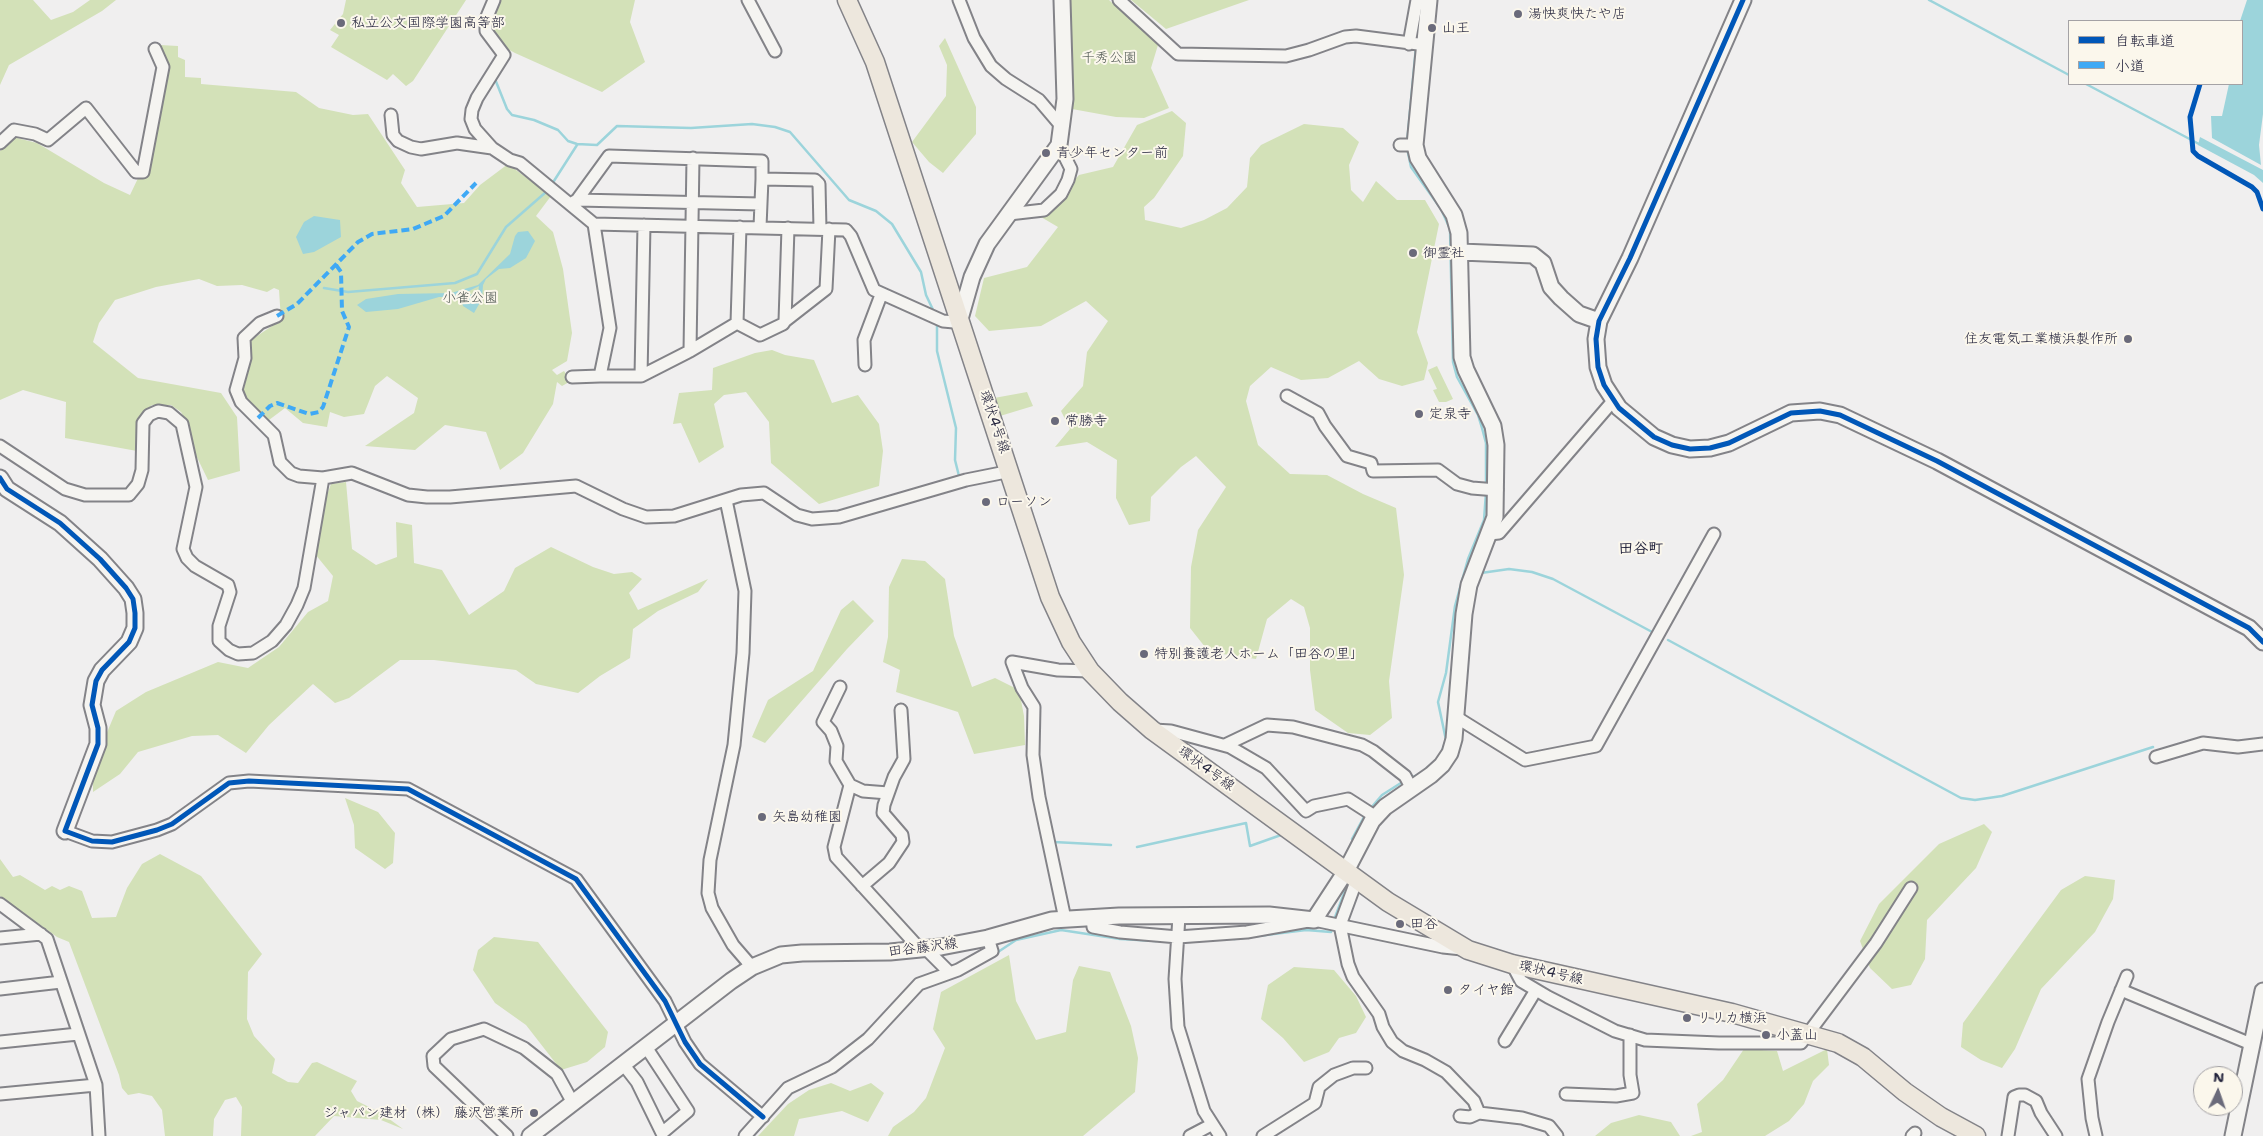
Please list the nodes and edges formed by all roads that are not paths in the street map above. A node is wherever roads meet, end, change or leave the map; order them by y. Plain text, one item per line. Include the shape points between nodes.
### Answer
1 (494, 0) edge
2 (748, 0) edge
3 (847, 0) edge
4 (959, 0) edge
5 (1062, 0) edge
6 (1119, 0) edge
7 (1417, 0) edge
8 (1430, 0) edge
9 (1743, 0) edge
10 (1409, 44) junction
11 (1426, 46) junction
12 (155, 49) dead end
13 (775, 51) dead end
14 (391, 115) dead end
15 (1062, 127) junction
16 (0, 143) edge
17 (1059, 145) junction
18 (492, 148) junction
19 (693, 158) junction
20 (762, 179) junction
21 (573, 202) junction
22 (692, 203) junction
23 (761, 204) junction
24 (1009, 214) junction
25 (594, 224) junction
26 (644, 225) junction
27 (692, 226) junction
28 (740, 227) junction
29 (760, 228) junction
30 (788, 228) junction
31 (824, 229) junction
32 (1461, 252) junction
33 (882, 295) junction
34 (277, 316) dead end
35 (960, 318) junction
36 (785, 321) junction
37 (1599, 321) junction
38 (737, 323) junction
39 (690, 351) junction
40 (865, 365) dead end
41 (600, 376) junction
42 (641, 376) junction
43 (572, 377) dead end
44 (1287, 396) dead end
45 (1613, 401) junction
46 (0, 446) edge
47 (1011, 471) junction
48 (0, 478) edge
49 (323, 478) junction
50 (1490, 490) junction
51 (726, 500) junction
52 (1489, 534) junction
53 (1714, 534) dead end
54 (2263, 642) edge
55 (1090, 671) junction
56 (840, 687) dead end
57 (901, 710) dead end
58 (1456, 717) junction
59 (1152, 730) junction
60 (2263, 744) edge
61 (1225, 745) junction
62 (2156, 757) dead end
63 (1409, 782) junction
64 (850, 785) junction
65 (888, 793) junction
66 (1370, 813) junction
67 (65, 831) joint
68 (1351, 875) junction
69 (862, 886) junction
70 (1912, 888) dead end
71 (0, 904) edge
72 (1179, 916) junction
73 (1092, 918) junction
74 (1066, 919) junction
75 (1314, 920) junction
76 (1336, 924) junction
77 (41, 934) junction
78 (0, 938) edge
79 (988, 938) junction
80 (1178, 940) junction
81 (923, 949) junction
82 (1468, 950) junction
83 (1512, 964) junction
84 (752, 967) junction
85 (949, 972) junction
86 (2128, 976) dead end
87 (61, 982) junction
88 (0, 989) edge
89 (1536, 990) junction
90 (2121, 990) junction
91 (2263, 991) edge
92 (677, 1023) junction
93 (1808, 1033) junction
94 (78, 1034) junction
95 (1630, 1035) junction
96 (1505, 1041) dead end
97 (0, 1042) edge
98 (2251, 1044) junction
99 (646, 1047) junction
100 (623, 1064) junction
101 (1366, 1068) dead end
102 (96, 1084) junction
103 (0, 1094) edge
104 (1566, 1094) dead end
105 (573, 1103) junction
106 (1479, 1113) junction
107 (1460, 1116) dead end
108 (763, 1117) junction
109 (1211, 1125) junction
110 (99, 1136) edge
111 (507, 1136) edge
112 (530, 1136) edge
113 (745, 1136) edge
114 (1190, 1136) edge
115 (1220, 1136) edge
116 (1263, 1136) edge
117 (1557, 1136) edge
118 (1976, 1136) edge
119 (2008, 1136) edge
120 (2056, 1136) edge
121 (2096, 1136) edge
122 (2233, 1136) edge

1 - 18 street via 486,19 486,31 504,55 477,98 471,120
2 - 13 street
3 - 35 main road, 環状4号線 via 876,62
4 - 15 street via 974,38 991,66 1006,80 1039,100
5 - 15 street
6 - 10 street via 1178,54 1286,56 1356,36
7 - 10 street
8 - 11 street
9 - 37 street
10 - 11 street
11 - 32 street via 1408,145 1454,215
12 - 16 street via 163,67 143,172 136,172 86,108 48,140 14,130
14 - 18 street via 393,135 411,147 421,149 457,143
15 - 17 street
17 - 24 street
17 - 24 street via 1070,169 1061,194 1044,210
18 - 21 street via 520,163
19 - 20 street via 762,161
19 - 21 street via 609,156
19 - 22 street
20 - 23 street
20 - 31 street via 815,180 819,184
21 - 22 street
21 - 25 street
22 - 23 street
22 - 27 street
23 - 29 street
24 - 35 street via 981,256
25 - 26 street
25 - 41 street via 610,328
26 - 27 street
26 - 42 street
27 - 28 street
27 - 39 street
28 - 29 street
28 - 38 street
29 - 30 street
30 - 31 street
30 - 36 street
31 - 33 street via 846,230 872,288
31 - 36 street via 826,289
32 - 37 street via 1533,255 1543,263 1551,287 1561,298 1579,314
32 - 50 street via 1462,357 1493,426 1496,441
33 - 35 street via 935,317 954,322
33 - 40 street via 864,340
34 - 49 street via 260,323 244,338 245,358 236,390 237,398 274,435 276,452 285,469 299,476
35 - 47 main road, 環状4号線
36 - 38 street via 760,335
37 - 45 street via 1596,358
38 - 39 street
39 - 42 street
41 - 42 street
41 - 43 street
44 - 50 street via 1318,413 1347,456 1371,463 1373,471 1438,470 1457,484
45 - 52 street via 1499,533
45 - 54 street via 1654,437 1690,449 1710,448 1738,440 1791,413 1820,411 1840,415 1937,461 2249,628
46 - 49 street via 65,489 85,496 108,497 129,494 138,484 142,470 143,423 149,415 158,411 169,413 182,424 196,487 183,549 195,566 228,585 230,592 219,626 219,641 238,654 253,652 272,641 297,605 304,588
47 - 51 street via 966,480 839,517 812,519 797,515 764,493
47 - 55 main road, 環状4号線 via 1050,597 1071,642
48 - 67 street via 7,489 60,523 100,559 133,599 134,628 129,642 102,670 96,681 92,704 98,744
49 - 51 street via 352,473 408,495 427,497 576,486 646,517 674,516
50 - 52 street via 1495,517
51 - 84 street via 745,591 743,653 734,745 710,860 708,893 712,908 734,946
52 - 58 street via 1469,585
53 - 58 street via 1596,746 1526,760
55 - 59 main road, 環状4号線
55 - 74 street via 1058,670 1012,662 1034,707 1033,755 1039,797
56 - 64 street via 824,722 837,746 836,761
57 - 65 street via 904,759
58 - 63 street via 1450,753 1442,765
59 - 61 street via 1171,731
59 - 68 main road, 環状4号線
60 - 62 street via 2238,747 2203,743
61 - 63 street via 1267,725 1293,727 1362,745
61 - 66 street via 1266,768 1306,811 1314,806 1348,799
63 - 66 street via 1384,807
64 - 65 street via 863,791
64 - 69 street via 834,847 836,857
65 - 69 street via 883,813 902,835 903,842 889,862
66 - 68 street
67 - 92 street via 92,841 112,842 150,832 172,824 229,783 249,781 408,789 576,880
68 - 75 street
68 - 76 street
68 - 82 main road, 環状4号線 via 1388,902
69 - 81 street
70 - 93 street via 1876,943
71 - 77 street
72 - 73 street, 田谷藤沢線
72 - 75 street, 田谷藤沢線 via 1269,915
72 - 80 street
73 - 74 street, 田谷藤沢線
73 - 80 street via 1093,927
74 - 79 street, 田谷藤沢線 via 1035,923
75 - 76 street
75 - 80 street
76 - 82 street
76 - 106 street via 1353,977 1379,1014 1392,1042 1403,1051 1446,1072 1474,1101
77 - 78 street
77 - 87 street via 48,939
79 - 81 street, 田谷藤沢線
79 - 85 street via 992,951
80 - 109 street via 1175,1003 1178,1027
81 - 84 street, 田谷藤沢線 via 853,954 792,953 769,958
81 - 85 street
82 - 83 main road, 環状4号線
83 - 89 street via 1521,981
83 - 93 main road, 環状4号線
84 - 92 street, 田谷藤沢線 via 710,995
85 - 108 street via 919,984 868,1039 832,1067 788,1088
86 - 90 street
87 - 88 street
87 - 94 street
89 - 95 street via 1615,1031
89 - 96 street
90 - 98 street
90 - 121 street via 2088,1079
91 - 98 street
92 - 99 street, 田谷藤沢線
92 - 108 street via 700,1064
93 - 95 street via 1801,1043 1645,1040
93 - 118 main road, 環状4号線 via 1838,1043 1863,1057 1919,1102
94 - 97 street
94 - 102 street
95 - 104 street via 1633,1093 1616,1096
98 - 122 street
99 - 100 street, 田谷藤沢線
99 - 100 street via 688,1111 662,1133 637,1082
100 - 105 street, 田谷藤沢線
101 - 116 street via 1353,1068 1334,1075 1319,1087 1315,1103
102 - 103 street
102 - 110 street
105 - 111 street via 557,1074 524,1048 484,1028 451,1039 433,1056 434,1066
105 - 112 street, 田谷藤沢線
106 - 107 street
106 - 117 street via 1546,1124
108 - 113 street
109 - 114 street
109 - 115 street
119 - 120 street via 2014,1097 2019,1095 2036,1101

